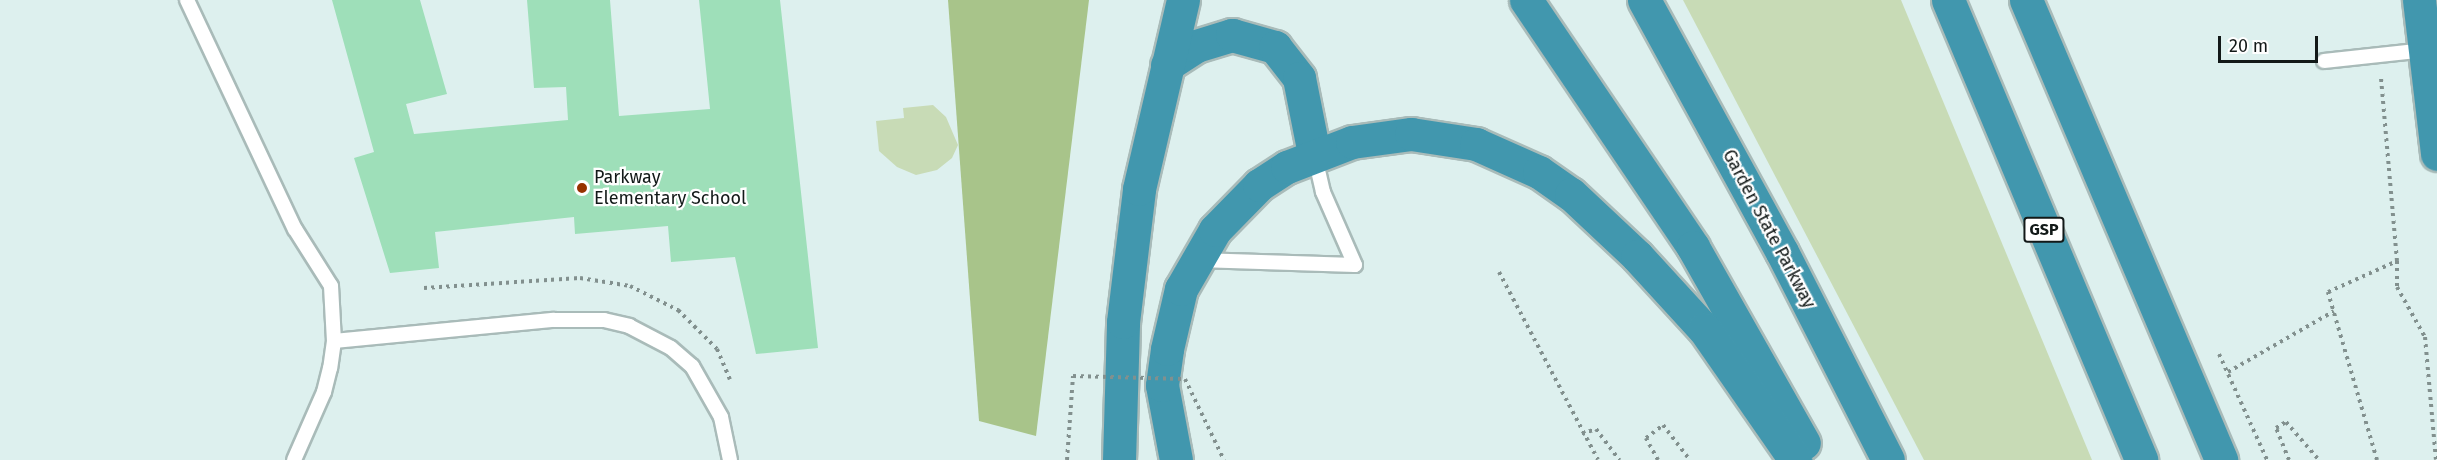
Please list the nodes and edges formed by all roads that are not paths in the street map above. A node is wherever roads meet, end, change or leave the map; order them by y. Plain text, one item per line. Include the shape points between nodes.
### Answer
1 (187, 0) edge
2 (1184, 0) edge
3 (1526, 0) edge
4 (1644, 0) edge
5 (1948, 0) edge
6 (2026, 0) edge
7 (2419, 0) edge
8 (2425, 50) junction
9 (2324, 62) dead end
10 (1167, 65) junction
11 (1314, 154) junction
12 (2437, 154) edge
13 (1196, 260) junction
14 (334, 341) junction
15 (294, 460) edge
16 (730, 460) edge
17 (1119, 460) edge
18 (1176, 460) edge
19 (1795, 460) edge
20 (1813, 460) edge
21 (1888, 460) edge
22 (2141, 460) edge
23 (2221, 460) edge

1 - 14 lane via 290,219 331,286
2 - 10 highway
3 - 20 highway via 1699,257 1763,364
4 - 21 highway, Garden State Parkway via 1782,252
5 - 22 highway, GSP
6 - 23 highway
7 - 8 highway
8 - 9 lane
8 - 12 highway
10 - 11 highway via 1196,46 1232,35 1275,47 1299,78
10 - 17 highway via 1139,189 1130,258 1120,380
11 - 13 highway via 1258,185 1235,206
11 - 13 lane via 1323,192 1355,265
11 - 19 highway via 1352,142 1411,134 1476,144 1539,172 1578,200 1674,294 1704,329
13 - 18 highway via 1172,320 1162,385
14 - 15 lane via 324,392
14 - 16 lane via 554,320 585,319 629,326 671,348 692,366 720,417

